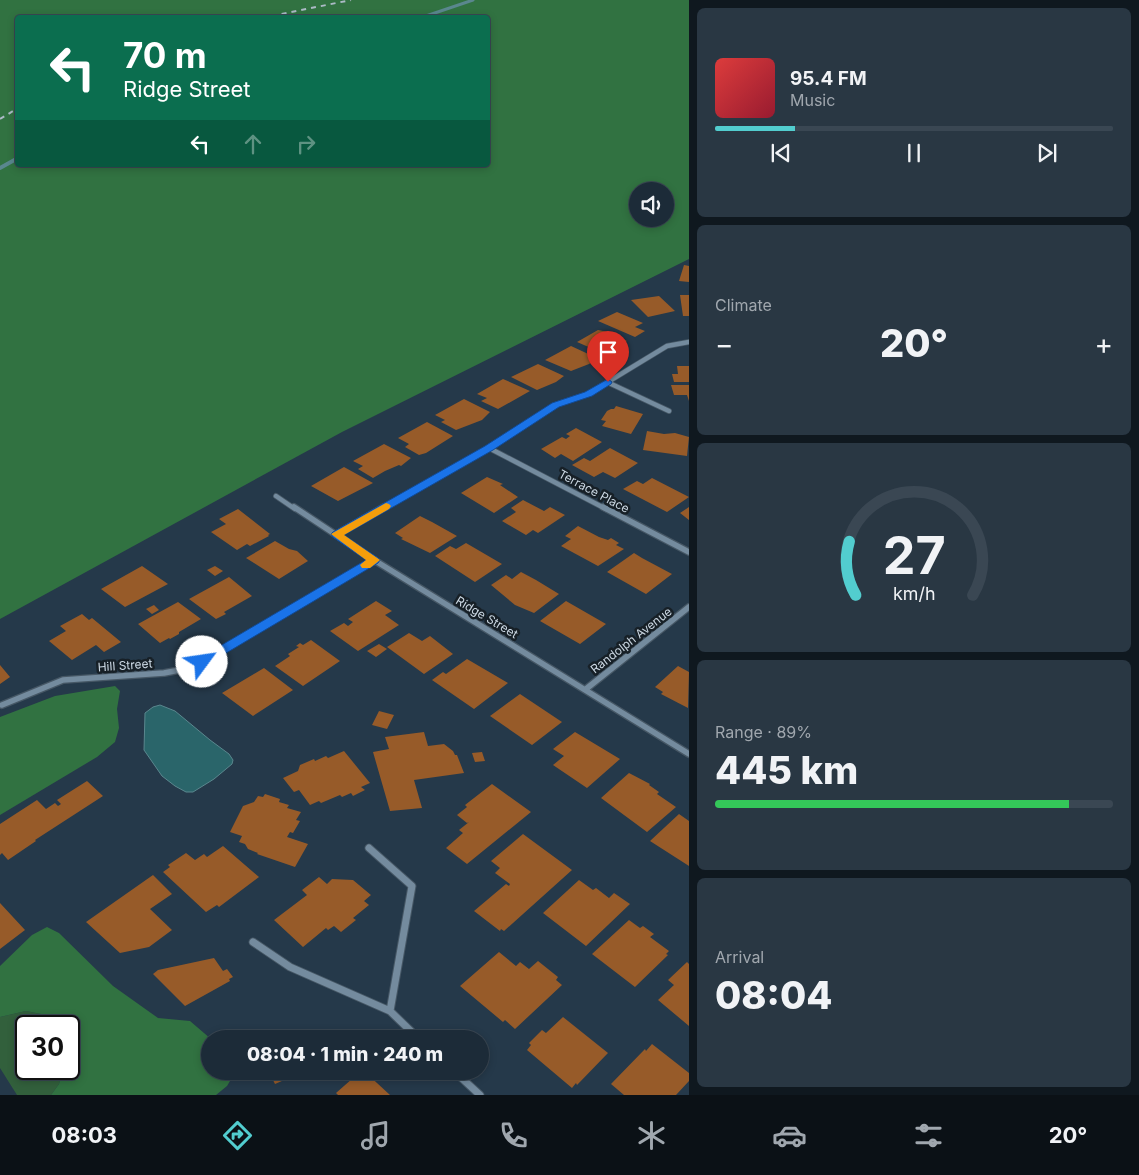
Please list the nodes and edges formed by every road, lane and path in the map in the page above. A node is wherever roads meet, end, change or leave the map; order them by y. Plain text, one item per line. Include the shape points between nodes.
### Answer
1 (689, 342) edge
2 (608, 382) junction
3 (670, 411) dead end
4 (489, 448) junction
5 (276, 496) dead end
6 (336, 534) junction
7 (689, 552) edge
8 (374, 560) junction
9 (689, 608) edge
10 (586, 689) junction
11 (2, 705) dead end
12 (689, 754) edge
13 (369, 848) dead end
14 (253, 942) dead end
15 (390, 1011) junction
16 (409, 1030) edge
17 (464, 1080) edge
18 (480, 1095) edge

1 - 2 street via 667,346
2 - 3 street
2 - 4 street via 588,394 555,405
4 - 6 street
4 - 7 street, Terrace Place
5 - 6 street, Ridge Street
6 - 8 street, Ridge Street
8 - 10 street, Ridge Street
8 - 11 street, Hill Street via 185,669 63,680
9 - 10 street, Randolph Avenue
10 - 12 street, Ridge Street
13 - 15 street via 412,886
14 - 15 street via 290,967
15 - 16 street
17 - 18 street

